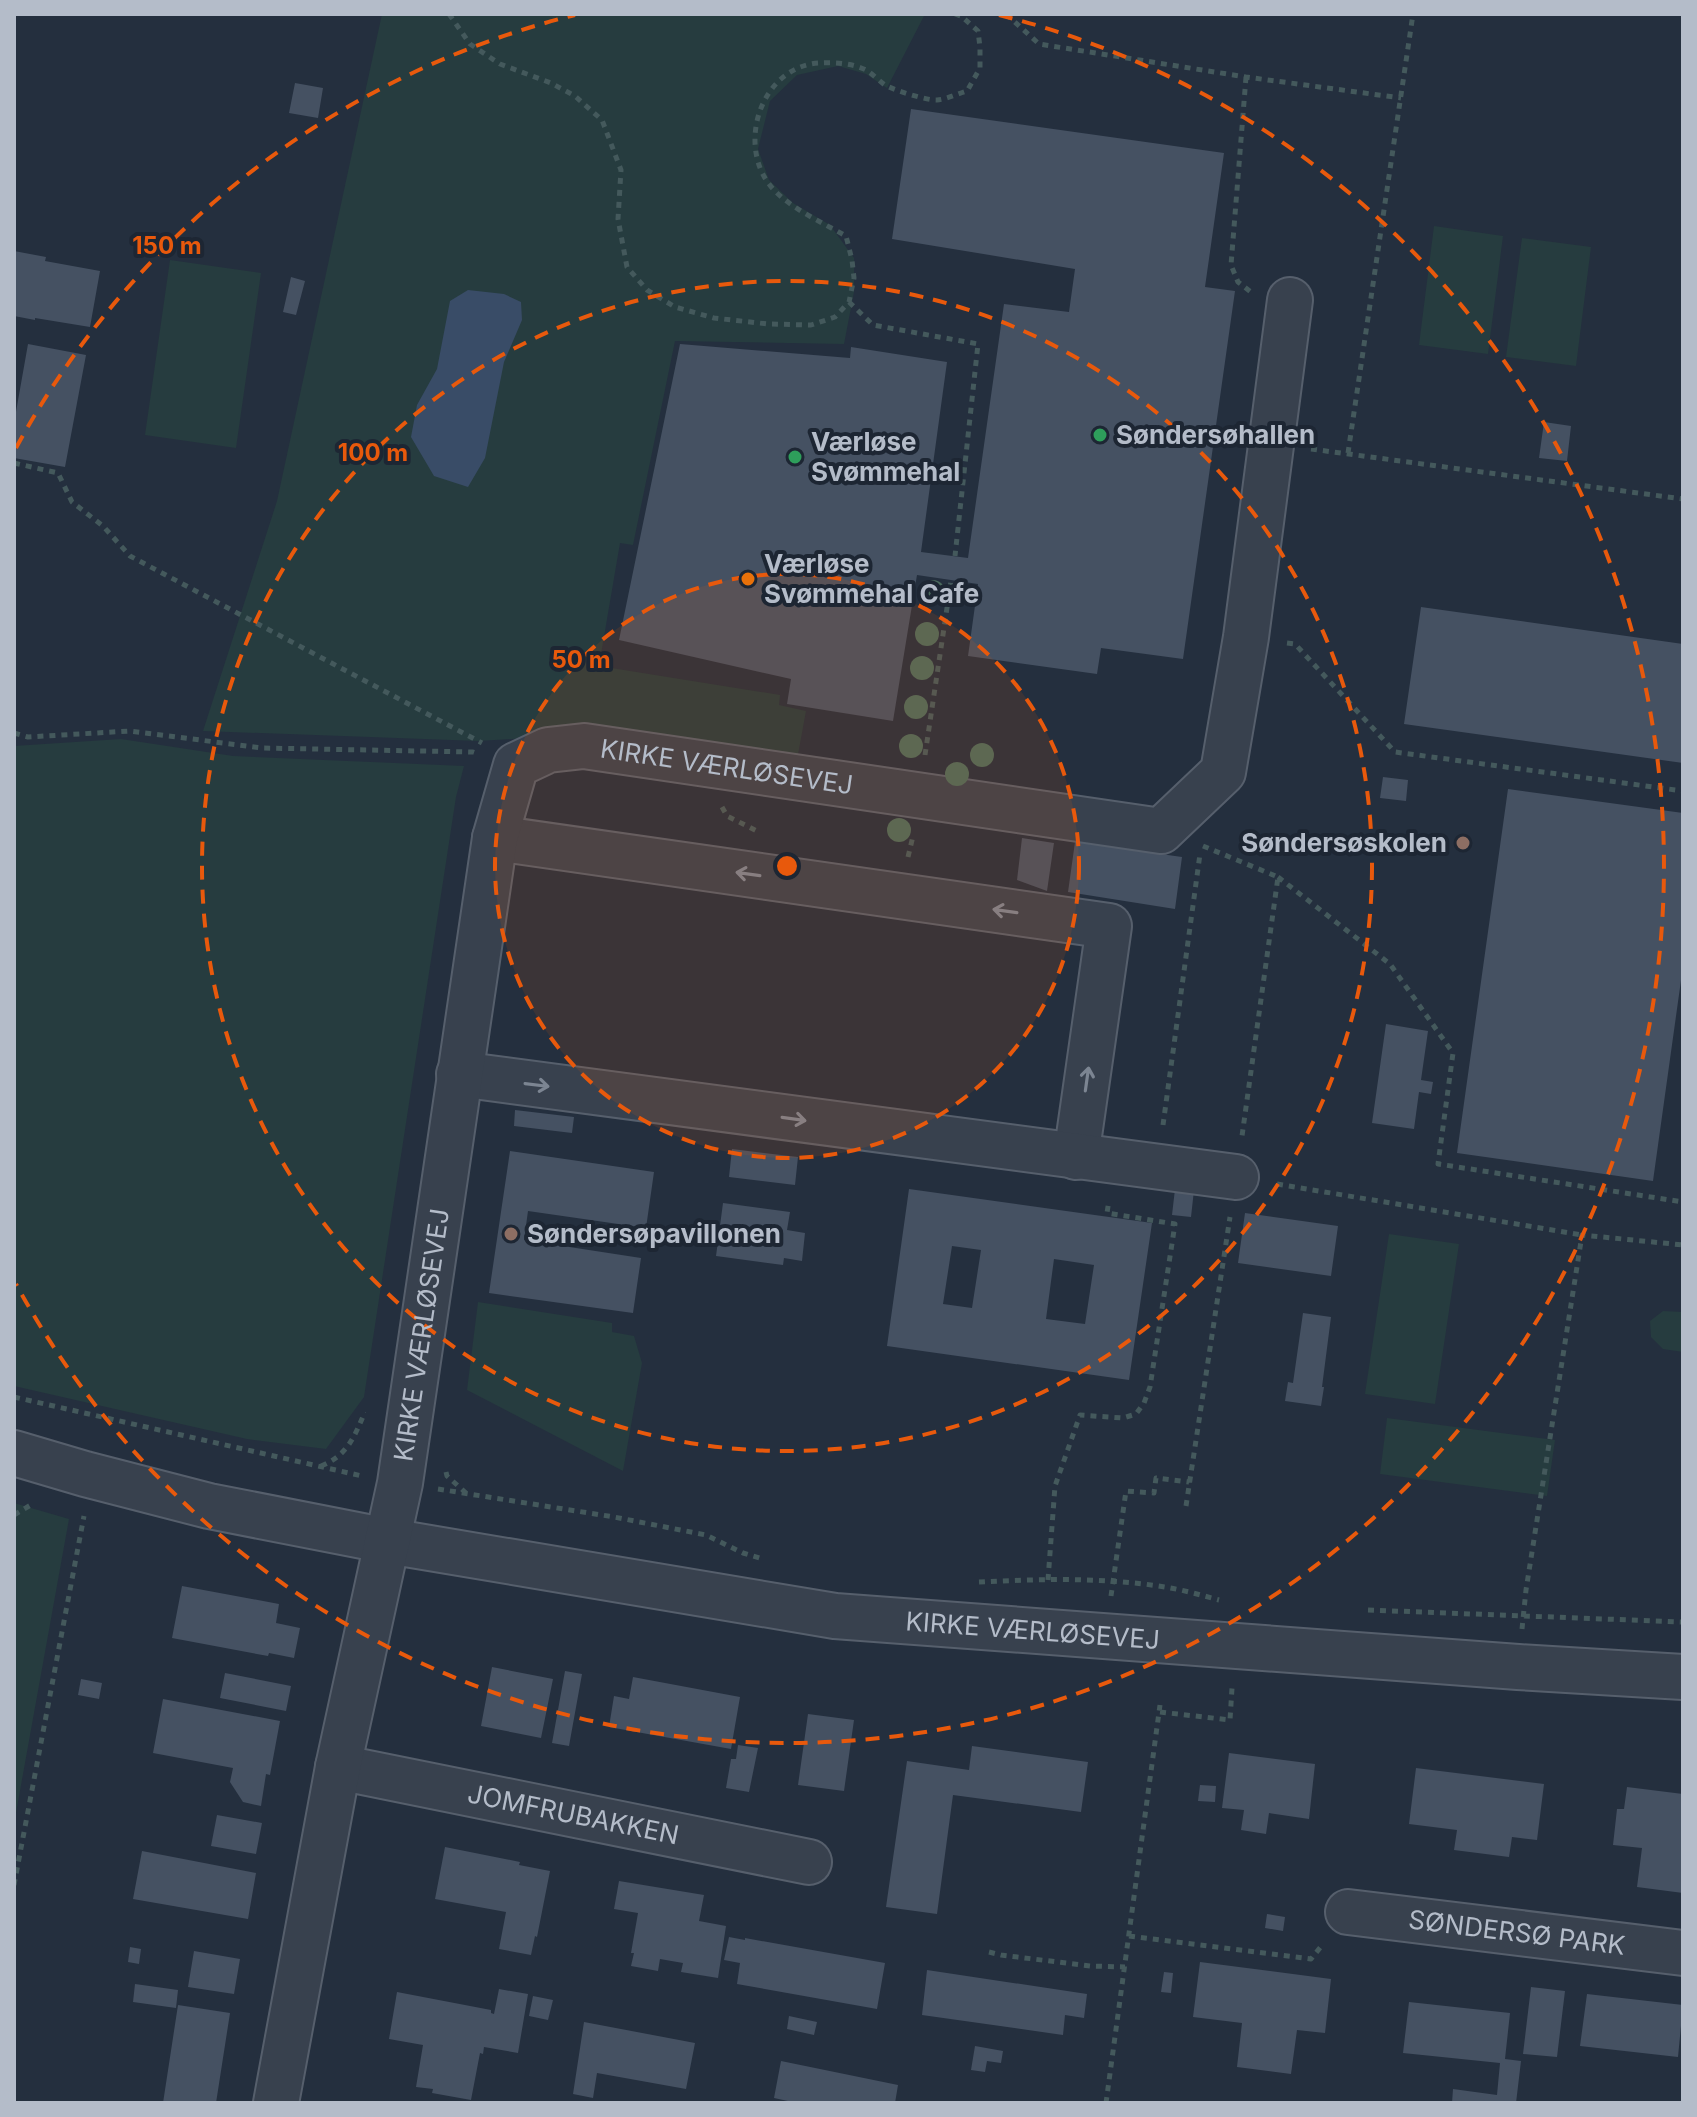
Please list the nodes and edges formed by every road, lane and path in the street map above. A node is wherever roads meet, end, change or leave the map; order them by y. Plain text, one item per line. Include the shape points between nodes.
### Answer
1 (449, 14) edge
2 (955, 14) edge
3 (1006, 14) edge
4 (1413, 14) edge
5 (1246, 77) junction
6 (1401, 98) junction
7 (1290, 300) joint
8 (849, 302) junction
9 (14, 463) edge
10 (1683, 499) edge
11 (955, 556) dead end
12 (951, 581) dead end
13 (1246, 637) junction
14 (14, 733) edge
15 (516, 765) junction
16 (1683, 791) edge
17 (919, 795) junction
18 (727, 801) dead end
19 (1161, 831) junction
20 (769, 836) dead end
21 (495, 838) junction
22 (1198, 868) dead end
23 (1278, 877) junction
24 (459, 1074) junction
25 (1116, 1162) junction
26 (1236, 1177) junction
27 (1683, 1202) edge
28 (1582, 1235) junction
29 (1683, 1245) edge
30 (14, 1397) edge
31 (370, 1401) dead end
32 (14, 1453) edge
33 (321, 1466) junction
34 (367, 1477) dead end
35 (1189, 1482) junction
36 (467, 1494) dead end
37 (36, 1502) dead end
38 (1186, 1506) dead end
39 (86, 1507) dead end
40 (14, 1515) edge
41 (388, 1541) junction
42 (765, 1559) dead end
43 (1048, 1580) junction
44 (968, 1582) dead end
45 (1113, 1582) junction
46 (1232, 1604) dead end
47 (1366, 1610) dead end
48 (1523, 1617) junction
49 (1683, 1622) edge
50 (1105, 1636) junction
51 (1518, 1667) junction
52 (1683, 1677) edge
53 (1233, 1684) dead end
54 (338, 1767) junction
55 (809, 1862) dead end
56 (14, 1885) edge
57 (1348, 1912) joint
58 (1129, 1936) junction
59 (989, 1952) dead end
60 (1683, 1953) edge
61 (1125, 1967) junction
62 (276, 2103) edge
63 (1106, 2103) edge

1 - 8 path via 470,44 500,64 575,96 602,120 621,170 618,219 627,267 647,290 675,307 714,318 768,324 811,325 835,317
2 - 8 path via 978,31 980,68 967,91 935,101 888,87 867,70 841,62 815,63 790,73 770,91 758,115 756,154 773,189 846,236 854,278
3 - 5 path via 1039,44
4 - 6 path
5 - 6 path
5 - 7 path via 1231,265 1238,282 1255,295
6 - 10 path via 1348,453
7 - 13 street
8 - 11 path via 873,325 978,344
9 - 15 path via 58,473 72,502 130,556 470,735
12 - 17 path
13 - 16 path via 1295,644 1395,752
13 - 19 street via 1223,772
14 - 15 path via 28,737 130,731 262,748 473,752
15 - 17 street, KIRKE VÆRLØSEVEJ via 548,750 584,746
15 - 21 street, KIRKE VÆRLØSEVEJ
17 - 19 street, KIRKE VÆRLØSEVEJ
18 - 20 path via 722,808 727,816
19 - 23 path
21 - 24 street, KIRKE VÆRLØSEVEJ
25 -> 21 street via 1109,926
22 - 25 path
23 - 26 path
23 - 27 path via 1390,964 1453,1053 1438,1164
24 -> 25 street
24 - 41 street, KIRKE VÆRLØSEVEJ
25 - 26 street
25 - 43 path via 1107,1213 1175,1224 1152,1372 1136,1414 1080,1415 1055,1486
26 - 28 path
26 - 35 path
28 - 29 path
28 - 48 path
30 - 33 path
31 - 33 path via 351,1442 336,1460
32 - 41 street, KIRKE VÆRLØSEVEJ via 209,1506
33 - 34 path
35 - 38 path
35 - 45 path via 1156,1478 1154,1493 1126,1491
36 - 42 path via 706,1535
37 - 40 path
39 - 56 path
41 - 50 street, KIRKE VÆRLØSEVEJ via 835,1616
41 - 54 street
43 - 44 path
43 - 45 path
45 - 46 path via 1165,1587
45 - 50 path
47 - 48 path
48 - 49 path
48 - 51 path
50 - 51 street, KIRKE VÆRLØSEVEJ
51 - 52 street, KIRKE VÆRLØSEVEJ
53 - 58 path via 1230,1720 1160,1709
54 - 55 street, JOMFRUBAKKEN
54 - 62 street
57 - 58 path via 1311,1959
57 - 60 street, SØNDERSØ PARK
58 - 61 path
59 - 61 path
61 - 63 path

